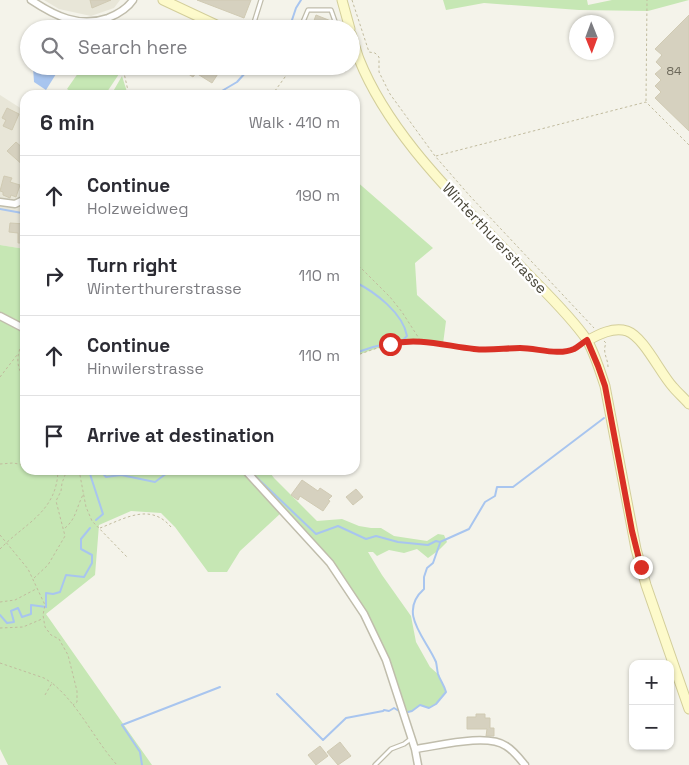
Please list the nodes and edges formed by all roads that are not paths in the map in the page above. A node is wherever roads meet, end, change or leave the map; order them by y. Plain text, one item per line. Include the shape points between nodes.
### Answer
1 (31, 0) edge
2 (133, 0) edge
3 (163, 0) edge
4 (261, 0) edge
5 (342, 0) edge
6 (72, 20) edge
7 (105, 20) edge
8 (206, 20) edge
9 (255, 20) edge
10 (304, 20) edge
11 (335, 20) edge
12 (348, 20) edge
13 (360, 68) edge
14 (0, 202) edge
15 (20, 202) edge
16 (0, 316) edge
17 (20, 326) edge
18 (587, 340) junction
19 (689, 404) edge
20 (250, 475) edge
21 (689, 709) edge
22 (412, 738) junction
23 (415, 749) junction
24 (375, 765) edge
25 (418, 765) edge
26 (526, 765) edge

1 - 6 street via 52,13
2 - 7 street
3 - 8 main road
4 - 9 lane
5 - 12 main road
10 - 11 lane via 308,10 331,10
13 - 18 main road, Winterthurerstrasse via 408,141
14 - 15 street
16 - 17 street
18 - 19 main road via 614,330 628,331 639,340 672,387
18 - 21 main road, Winterthurerstrasse via 605,386 636,549
20 - 22 street via 330,562 359,606 386,660
22 - 23 street
22 - 24 lane via 391,749
23 - 25 street
23 - 26 street via 485,740 506,745

